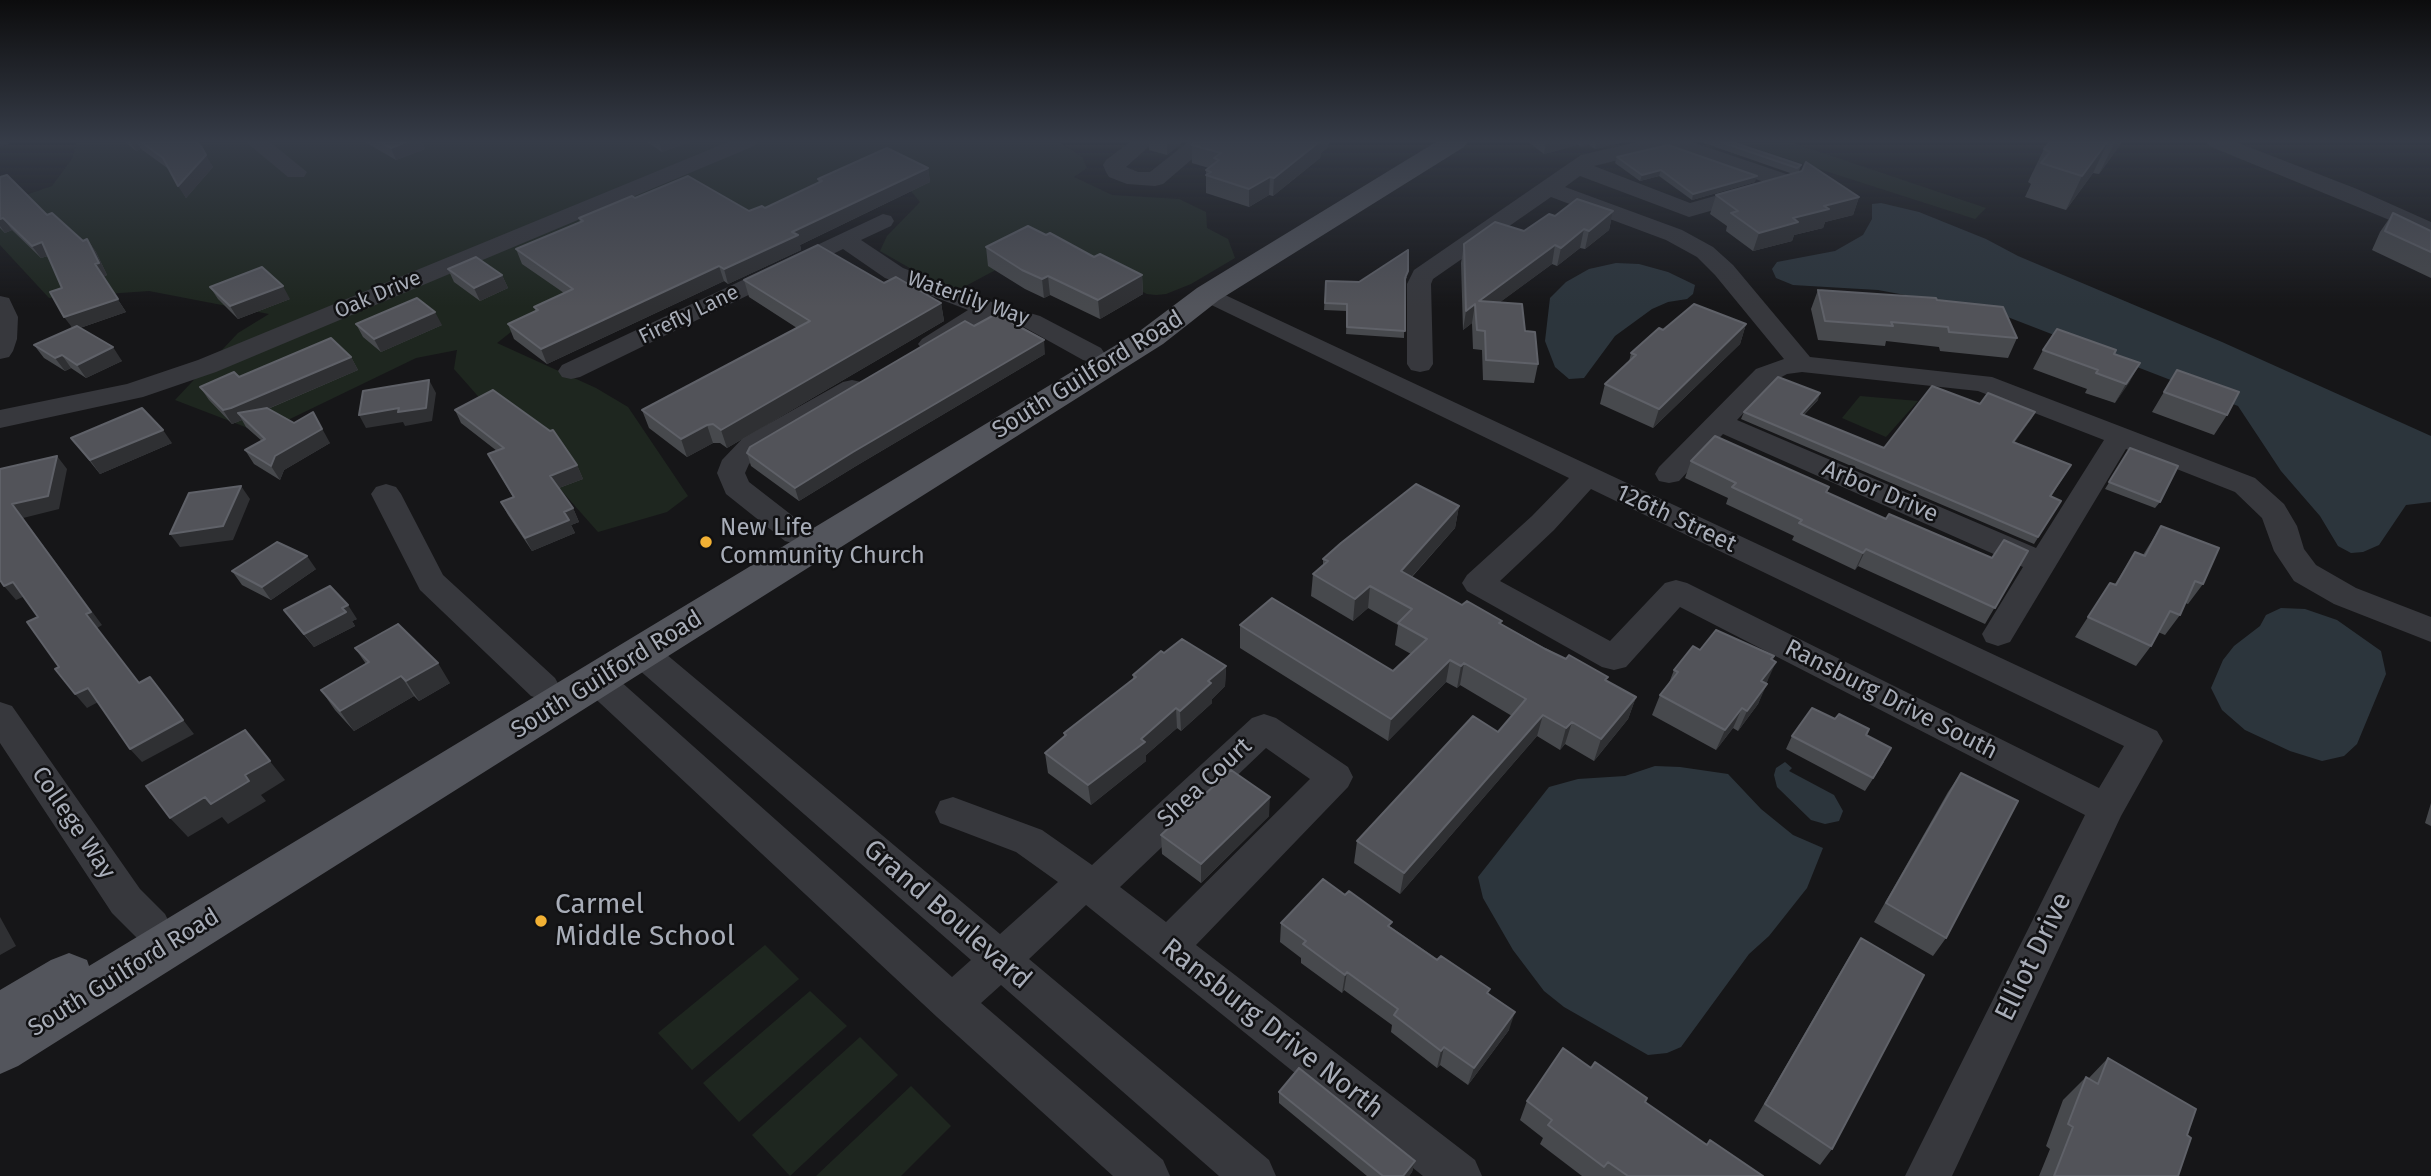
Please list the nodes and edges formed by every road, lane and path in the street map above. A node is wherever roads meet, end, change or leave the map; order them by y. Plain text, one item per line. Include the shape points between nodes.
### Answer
1 (615, 197) edge
2 (1366, 197) edge
3 (1535, 197) edge
4 (1572, 197) edge
5 (1652, 197) edge
6 (1735, 197) edge
7 (2356, 197) edge
8 (1668, 203) junction
9 (883, 221) dead end
10 (1643, 223) junction
11 (2431, 230) edge
12 (846, 239) junction
13 (1208, 294) junction
14 (0, 303) edge
15 (989, 309) junction
16 (0, 351) edge
17 (1092, 354) junction
18 (904, 359) edge
19 (1420, 364) dead end
20 (1802, 364) junction
21 (571, 371) dead end
22 (869, 379) edge
23 (0, 419) edge
24 (1719, 422) junction
25 (2120, 436) junction
26 (1669, 474) dead end
27 (1587, 476) junction
28 (386, 494) dead end
29 (796, 534) junction
30 (2040, 562) junction
31 (2431, 630) edge
32 (1998, 634) dead end
33 (642, 653) junction
34 (598, 681) junction
35 (543, 687) junction
36 (0, 715) edge
37 (2145, 741) joint
38 (2106, 809) junction
39 (953, 812) dead end
40 (1089, 885) junction
41 (151, 926) junction
42 (1167, 947) junction
43 (1000, 962) junction
44 (952, 1004) junction
45 (0, 1017) edge
46 (0, 1049) edge
47 (1147, 1176) edge
48 (1253, 1176) edge
49 (1459, 1176) edge
50 (1928, 1176) edge

1 - 23 street, Oak Drive via 207,366 133,391
2 - 13 main road, South Guilford Road
3 - 19 street via 1421,278
4 - 10 street
5 - 8 street
6 - 8 street via 1689,210
7 - 11 street
8 - 10 street
9 - 12 street, Firefly Lane
10 - 20 street via 1692,244 1714,260
12 - 15 street, Waterlily Way via 894,273
12 - 21 street, Firefly Lane
13 - 17 main road, South Guilford Road via 1180,304
13 - 27 street, 126th Street
13 - 33 main road, South Guilford Road via 1152,337
14 - 16 street via 5,317
15 - 17 street, Waterlily Way via 1031,321
15 - 18 street
17 - 29 main road, South Guilford Road
20 - 24 street via 1780,366 1765,375
20 - 25 street via 1983,383
22 - 29 street via 754,444 736,460 731,472 736,487
24 - 26 street
24 - 30 street, Arbor Drive
25 - 30 street
25 - 31 street via 2245,485 2273,511 2289,551 2305,573 2345,596
27 - 37 street, 126th Street
27 - 38 street, Ransburg Drive South via 1478,583 1614,659 1676,592
28 - 35 street via 431,582
29 - 35 main road, South Guilford Road
30 - 32 street
33 - 34 main road, South Guilford Road
33 - 43 street, Grand Boulevard
34 - 44 street
34 - 46 main road, South Guilford Road
35 - 41 main road, South Guilford Road
36 - 41 street, College Way via 126,901
37 - 38 street, Elliot Drive
38 - 50 street, Elliot Drive
39 - 40 street, Ransburg Drive North via 1029,841
40 - 42 street, Ransburg Drive North
40 - 42 street, Shea Court via 1264,728 1335,777
40 - 43 street
41 - 45 main road, South Guilford Road
42 - 49 street, Ransburg Drive North
43 - 44 street
43 - 48 street, Grand Boulevard
44 - 47 street

